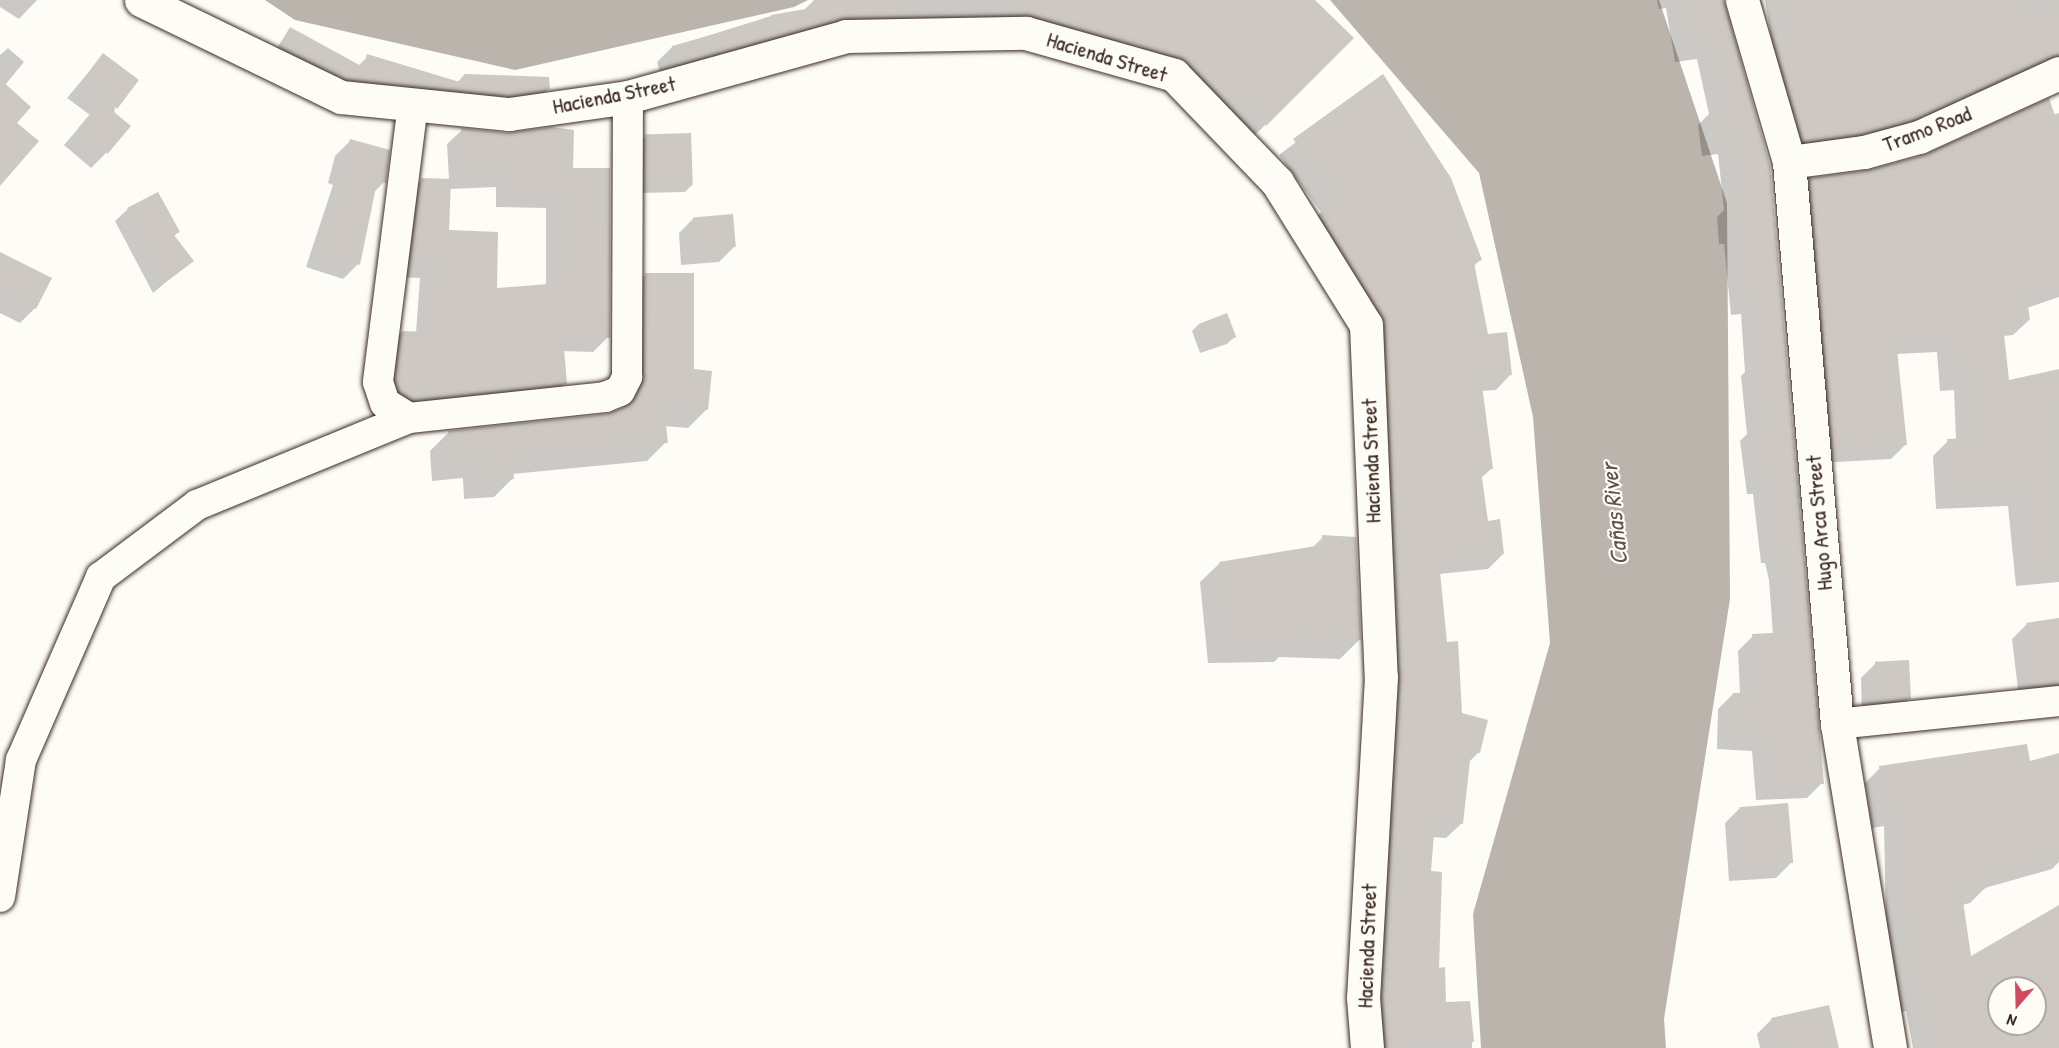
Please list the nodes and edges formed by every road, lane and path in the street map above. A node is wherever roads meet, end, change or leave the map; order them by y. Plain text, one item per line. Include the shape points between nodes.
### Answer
1 (141, 0) edge
2 (1742, 0) edge
3 (2059, 73) edge
4 (628, 97) junction
5 (413, 104) junction
6 (1789, 162) junction
7 (409, 418) junction
8 (2059, 701) edge
9 (1837, 724) junction
10 (0, 897) edge
11 (1366, 1048) edge
12 (1890, 1048) edge

1 - 5 street, Hacienda Street via 341,97
2 - 6 street, Hugo Arca Street
3 - 6 street, Tramo Road via 1919,137 1864,152
4 - 5 street, Hacienda Street via 509,114
4 - 7 street via 627,376 620,392 605,397
4 - 11 street, Hacienda Street via 846,36 1026,33 1174,75 1277,182 1366,325 1380,677 1364,997
5 - 7 street via 378,382 385,403
6 - 9 street, Hugo Arca Street
7 - 10 street via 197,505 101,577 21,760
8 - 9 street
9 - 12 street, Hugo Arca Street

